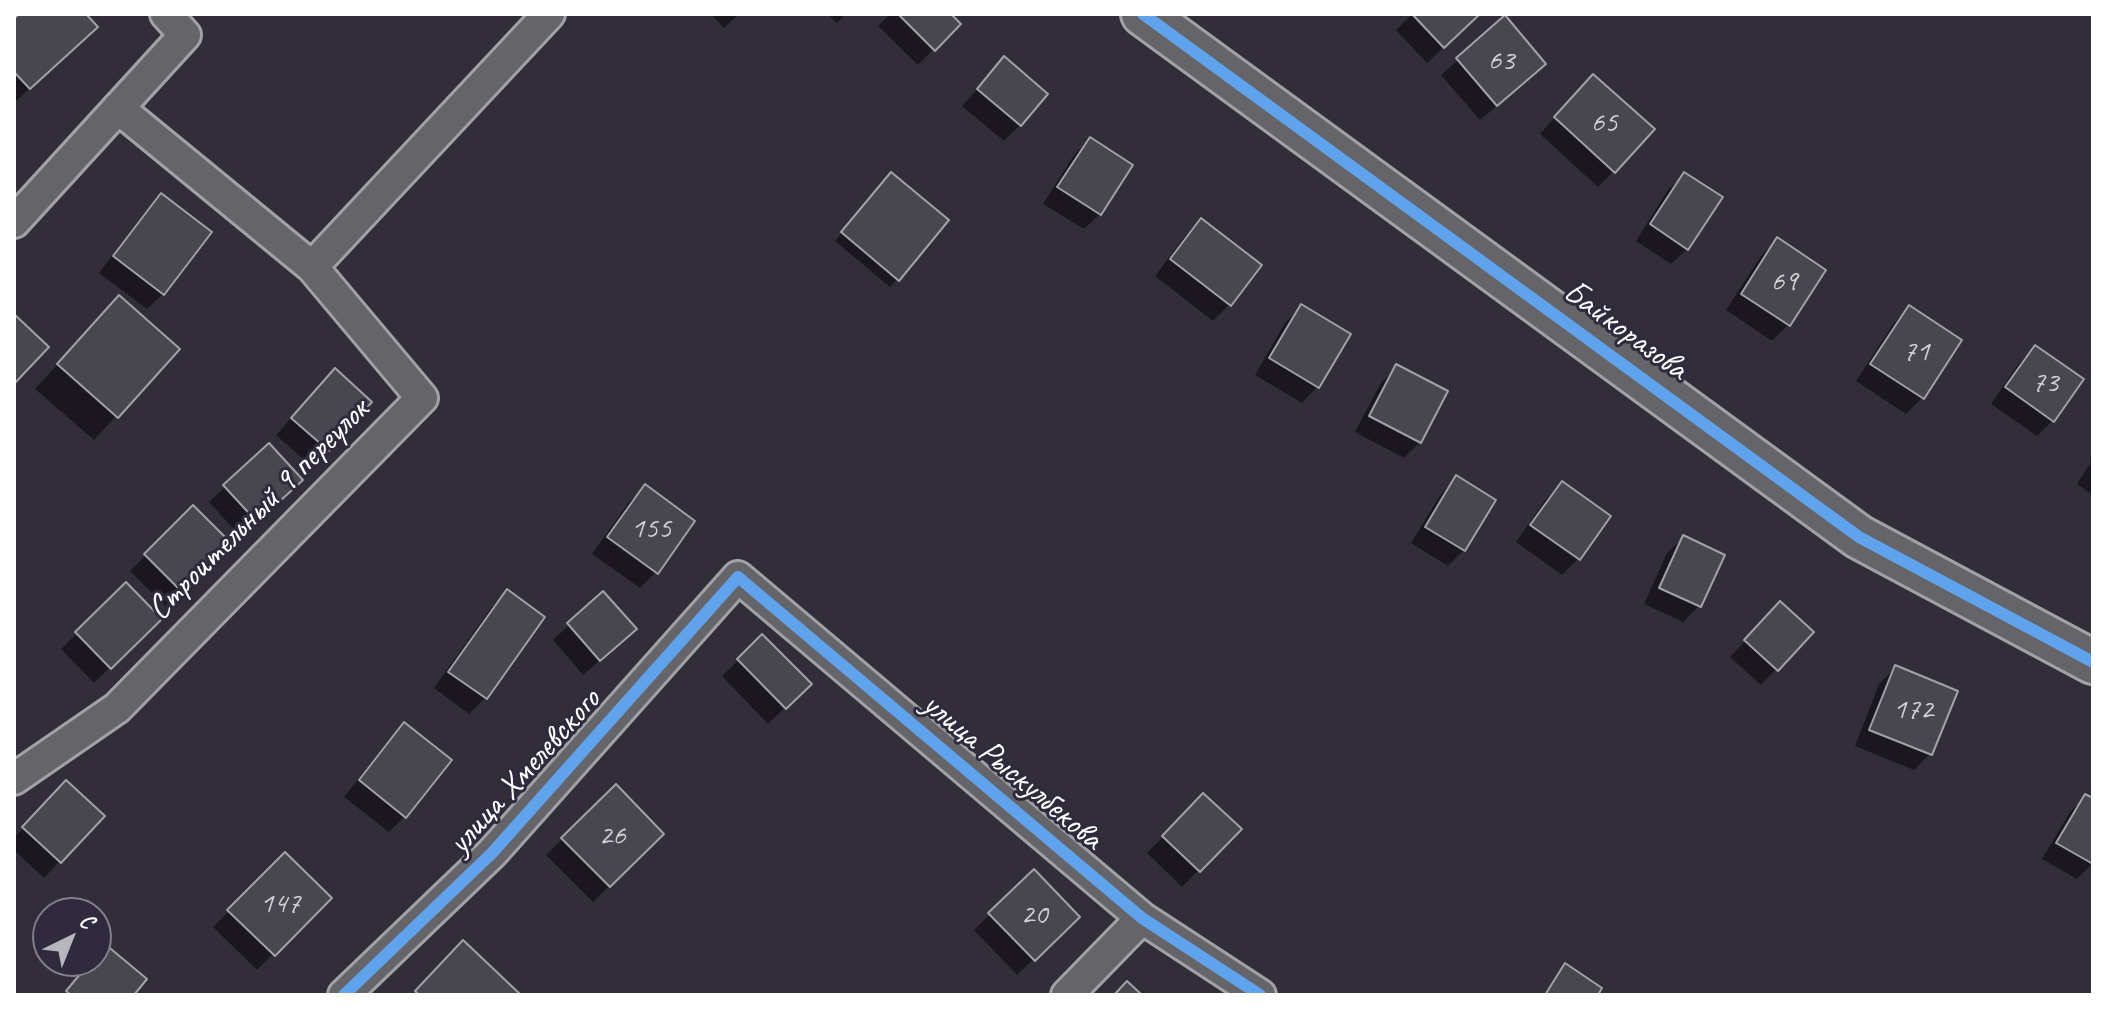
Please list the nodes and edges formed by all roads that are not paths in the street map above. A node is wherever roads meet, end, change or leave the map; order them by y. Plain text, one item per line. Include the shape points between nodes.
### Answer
1 (549, 14) edge
2 (1143, 14) edge
3 (175, 25) edge
4 (118, 108) junction
5 (14, 222) edge
6 (312, 267) junction
7 (738, 577) joint
8 (2093, 662) edge
9 (14, 779) edge
10 (1142, 918) junction
11 (344, 995) edge
12 (1067, 995) edge
13 (1260, 995) edge

1 - 6 street
2 - 8 street, Байкоразова via 1859,537
3 - 4 street
4 - 5 street
4 - 6 street, Строительный 9 переулок
6 - 9 street, Строительный 9 переулок via 422,398 117,708
7 - 10 street, улица Рыскулбекова
7 - 11 street, улица Хмелевского via 492,853
10 - 12 street
10 - 13 street, улица Рыскулбекова

